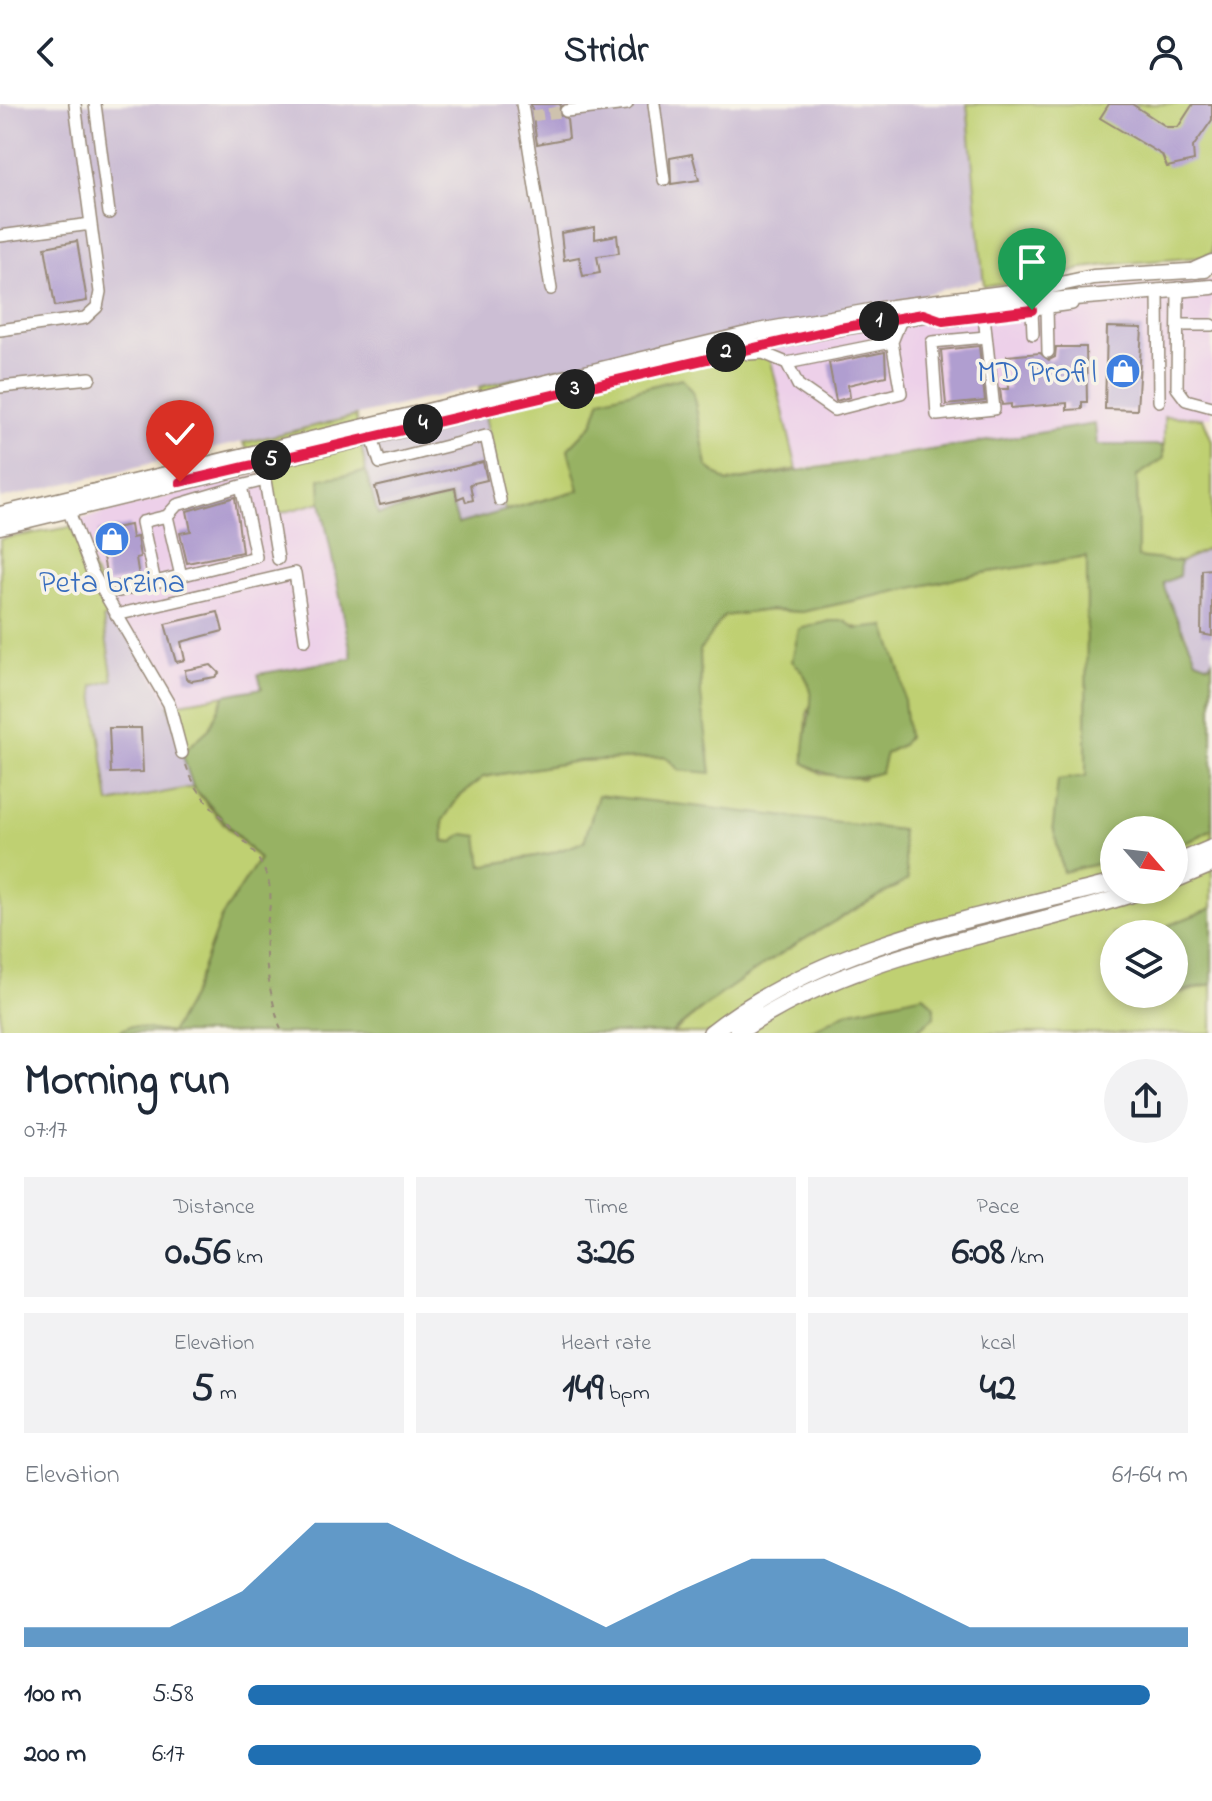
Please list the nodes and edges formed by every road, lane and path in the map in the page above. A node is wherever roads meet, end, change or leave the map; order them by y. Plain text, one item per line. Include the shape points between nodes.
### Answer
1 (75, 104) edge
2 (95, 104) edge
3 (522, 104) edge
4 (627, 104) edge
5 (654, 104) edge
6 (566, 111) dead end
7 (664, 180) dead end
8 (109, 213) dead end
9 (91, 224) junction
10 (0, 236) edge
11 (1212, 263) edge
12 (1204, 270) edge
13 (1212, 287) edge
14 (1178, 288) junction
15 (551, 289) dead end
16 (1158, 290) junction
17 (1100, 295) junction
18 (1047, 308) junction
19 (1032, 310) junction
20 (923, 314) junction
21 (984, 316) junction
22 (902, 317) junction
23 (1178, 325) junction
24 (1212, 325) edge
25 (0, 330) edge
26 (1033, 334) dead end
27 (986, 337) junction
28 (892, 342) junction
29 (1048, 352) dead end
30 (787, 363) junction
31 (665, 367) junction
32 (90, 378) dead end
33 (0, 387) edge
34 (1159, 401) dead end
35 (1212, 407) edge
36 (372, 437) junction
37 (241, 486) junction
38 (500, 500) dead end
39 (68, 509) junction
40 (0, 514) edge
41 (167, 516) junction
42 (0, 527) edge
43 (278, 559) dead end
44 (175, 578) junction
45 (155, 583) junction
46 (119, 591) dead end
47 (171, 602) junction
48 (116, 615) junction
49 (305, 640) dead end
50 (182, 753) joint
51 (1212, 848) edge
52 (1188, 858) edge
53 (1212, 864) edge
54 (1188, 874) edge
55 (1100, 886) edge
56 (1100, 902) edge
57 (282, 1033) edge
58 (711, 1033) edge
59 (737, 1033) edge

1 - 9 street
2 - 8 street
3 - 15 street via 528,116
4 - 6 street
5 - 7 street
9 - 10 street
9 - 25 street via 100,292 97,307 85,318
11 - 12 highway
12 - 40 main road via 1093,277 759,331
13 - 14 main road
14 - 16 main road
14 - 23 street
16 - 17 main road
16 - 34 street
17 - 18 street via 1090,302
17 - 20 main road
18 - 19 street
18 - 29 street
19 - 21 street
19 - 26 street
20 - 21 street via 943,321
20 - 22 main road
21 - 27 street
22 - 28 street
22 - 31 main road
23 - 24 street
23 - 35 street via 1177,388 1186,400
27 - 27 street via 994,409 937,415 932,342
28 - 30 street
28 - 30 street via 901,393 834,410 798,385
30 - 31 street via 756,352
31 - 36 main road
32 - 33 street
36 - 38 street via 380,463 486,436
36 - 39 main road
37 - 41 street via 177,505
37 - 43 street via 265,480
37 - 44 street via 256,557
39 - 42 main road
39 - 48 street via 92,572
41 - 44 street
41 - 45 street via 142,522
44 - 45 street
44 - 47 street
45 - 46 street
47 - 48 street
47 - 49 street via 295,573
48 - 50 street via 169,704
50 - 57 path via 193,787 247,843 268,879 273,901 267,964
51 - 52 highway
53 - 54 highway
55 - 58 highway via 954,923 847,957 753,1002
56 - 59 highway via 902,954 807,991

